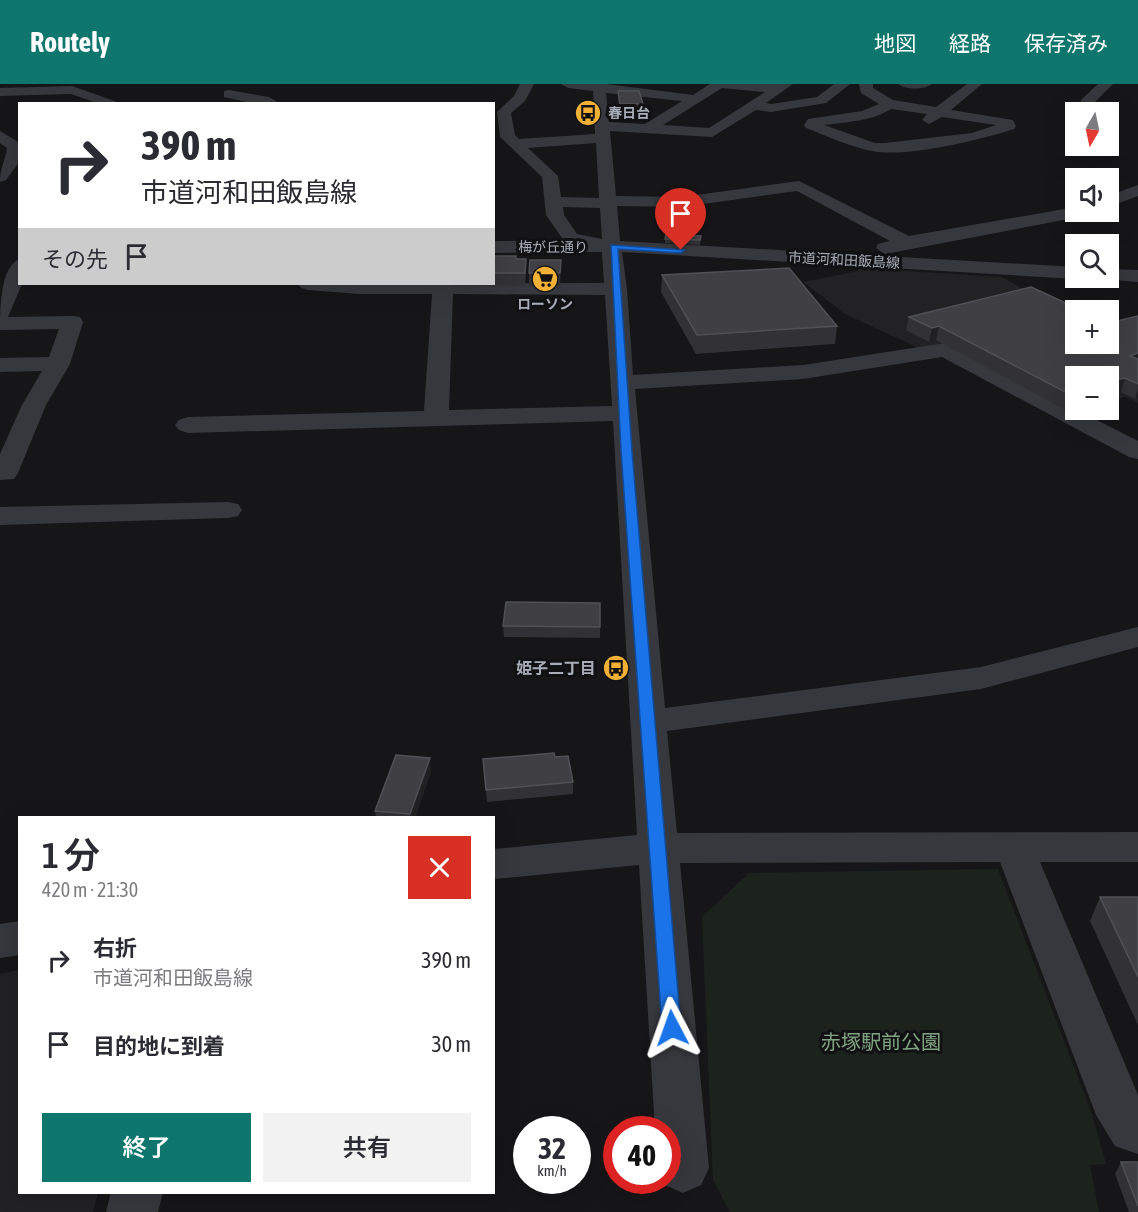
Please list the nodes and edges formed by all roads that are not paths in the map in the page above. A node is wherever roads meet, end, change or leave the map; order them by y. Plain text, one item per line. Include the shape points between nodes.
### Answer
1 (527, 84) edge
2 (568, 84) edge
3 (843, 84) edge
4 (866, 84) edge
5 (905, 84) edge
6 (925, 84) edge
7 (975, 84) edge
8 (1106, 84) edge
9 (599, 86) edge
10 (783, 87) edge
11 (7, 92) edge
12 (229, 94) dead end
13 (696, 99) junction
14 (110, 102) edge
15 (266, 102) edge
16 (1088, 102) edge
17 (888, 104) junction
18 (754, 106) junction
19 (0, 107) edge
20 (942, 112) junction
21 (499, 122) edge
22 (918, 124) dead end
23 (649, 129) junction
24 (874, 131) dead end
25 (603, 132) junction
26 (839, 135) junction
27 (0, 136) edge
28 (514, 144) junction
29 (16, 159) edge
30 (505, 159) dead end
31 (532, 159) junction
32 (0, 177) edge
33 (1138, 190) edge
34 (1119, 197) edge
35 (554, 202) junction
36 (609, 202) junction
37 (1119, 203) edge
38 (1138, 206) edge
39 (1065, 214) edge
40 (906, 242) junction
41 (614, 246) junction
42 (495, 247) edge
43 (16, 255) edge
44 (861, 261) junction
45 (1065, 272) edge
46 (1119, 275) edge
47 (1138, 276) edge
48 (321, 285) edge
49 (617, 289) junction
50 (443, 290) junction
51 (0, 313) edge
52 (0, 324) edge
53 (58, 364) junction
54 (0, 365) edge
55 (622, 383) junction
56 (624, 413) junction
57 (436, 418) junction
58 (188, 425) dead end
59 (1138, 451) edge
60 (5, 473) dead end
61 (228, 510) dead end
62 (0, 516) edge
63 (1138, 637) edge
64 (647, 722) junction
65 (1138, 847) edge
66 (658, 848) junction
67 (1014, 848) junction
68 (495, 864) edge
69 (18, 938) edge
70 (0, 941) edge
71 (1138, 1131) edge
72 (683, 1168) dead end
73 (136, 1194) edge
74 (132, 1212) edge

1 - 21 street via 525,92
2 - 9 street
3 - 18 street via 821,100 771,108
4 - 17 street via 866,90
5 - 6 street
7 - 20 street
8 - 16 street
9 - 13 street
9 - 25 street
10 - 13 street via 719,84
10 - 18 street
11 - 14 street via 72,90
11 - 19 street
12 - 15 street
13 - 23 street
17 - 20 street
17 - 26 street via 878,111 811,125
18 - 23 street via 712,133
20 - 22 street
20 - 26 street via 1009,126 974,137 885,148
21 - 28 street
23 - 25 street
24 - 26 street
25 - 28 street
25 - 36 street
27 - 29 street via 15,147
28 - 31 street
29 - 32 street
30 - 31 street
31 - 35 street via 550,176
33 - 34 street
35 - 36 street
35 - 41 street via 555,215 571,238
36 - 40 street via 682,202 800,186
36 - 41 street
37 - 38 street
39 - 40 street
40 - 44 street via 864,255
41 - 42 street, 梅が丘通り
41 - 44 street, 市道河和田飯島線
41 - 49 street
43 - 51 street
44 - 45 street, 市道河和田飯島線
46 - 47 street
48 - 50 street
49 - 50 street
49 - 55 street
50 - 57 street
52 - 53 street via 72,322
53 - 54 street
53 - 60 street via 34,405
55 - 56 street
55 - 59 street via 803,372 945,350
56 - 57 street
56 - 64 street
57 - 58 street
61 - 62 street
63 - 64 street via 981,678
64 - 66 street
65 - 67 street
66 - 67 street
66 - 68 street
66 - 72 street
67 - 71 street via 1113,1100 1133,1130
69 - 70 street
73 - 74 street

